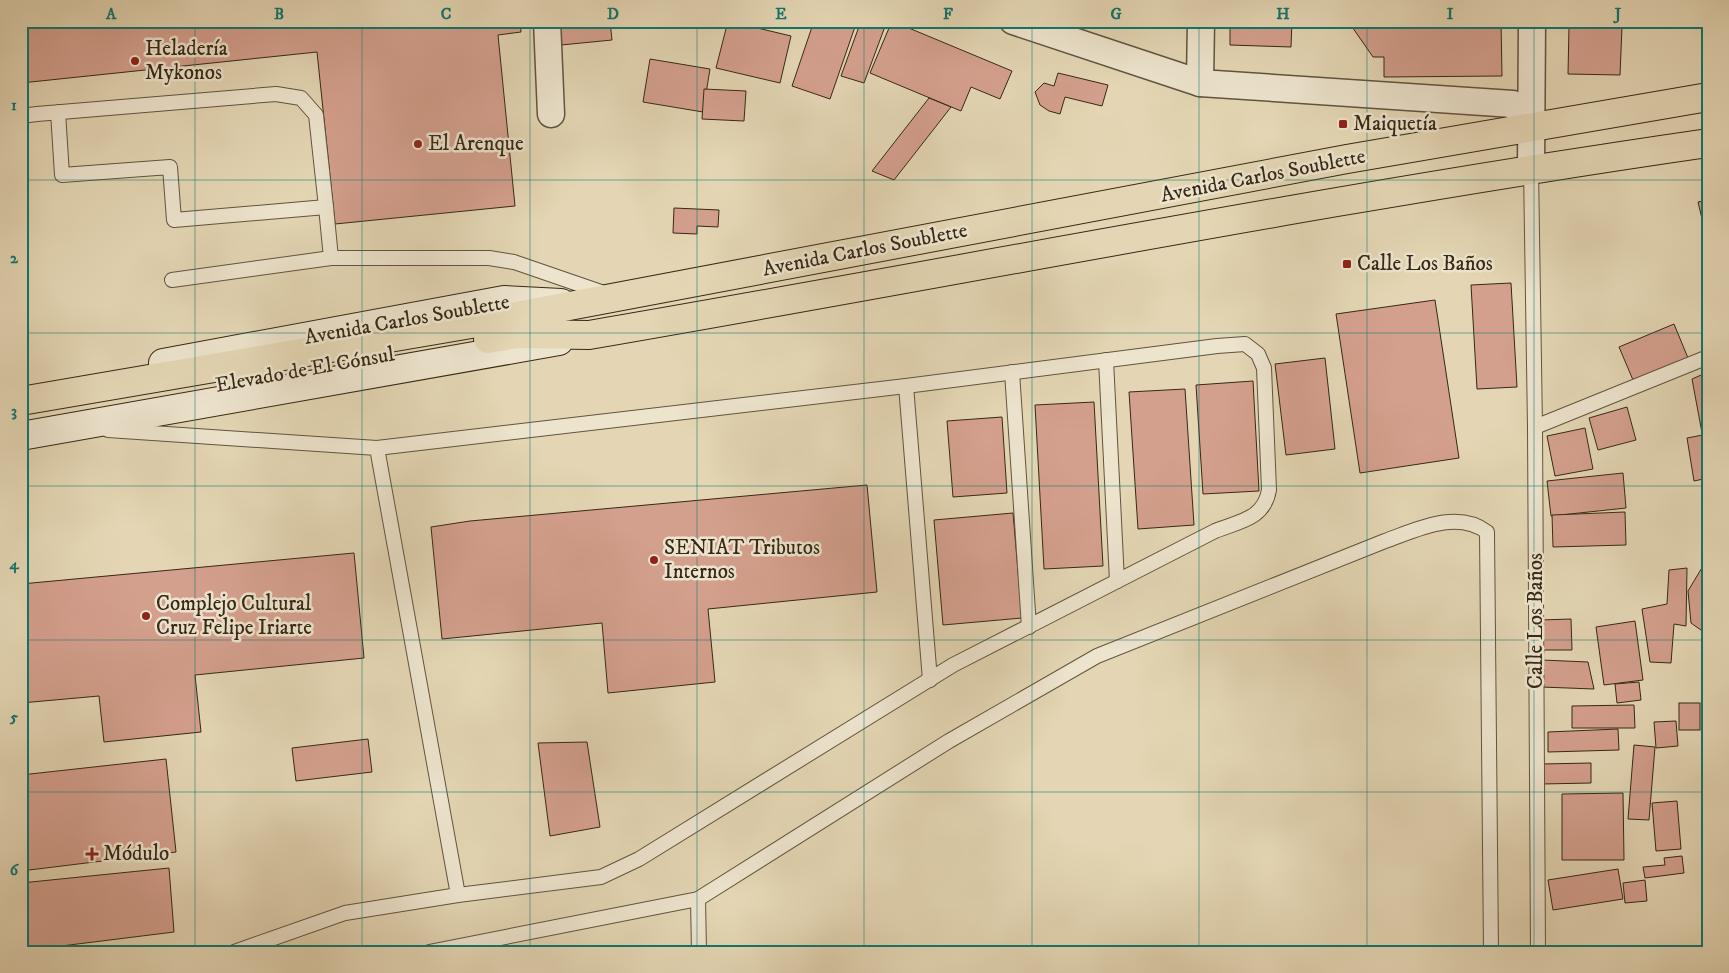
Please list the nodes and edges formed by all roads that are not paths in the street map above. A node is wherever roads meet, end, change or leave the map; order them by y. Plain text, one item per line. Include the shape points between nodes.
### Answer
1 (547, 21) edge
2 (1013, 21) edge
3 (1201, 21) edge
4 (1532, 21) edge
5 (1200, 83) junction
6 (1708, 97) edge
7 (58, 112) junction
8 (552, 114) dead end
9 (21, 116) edge
10 (1531, 128) junction
11 (1708, 143) edge
12 (1532, 169) junction
13 (326, 207) junction
14 (332, 258) junction
15 (172, 280) dead end
16 (616, 297) junction
17 (580, 304) junction
18 (589, 336) junction
19 (1708, 357) edge
20 (1106, 360) junction
21 (1012, 372) junction
22 (906, 386) junction
23 (21, 390) edge
24 (21, 401) edge
25 (21, 418) edge
26 (1535, 427) junction
27 (70, 428) junction
28 (21, 436) edge
29 (377, 448) junction
30 (1117, 581) junction
31 (1029, 627) junction
32 (930, 680) junction
33 (458, 895) junction
34 (698, 898) junction
35 (234, 952) edge
36 (429, 952) edge
37 (699, 952) edge
38 (1491, 952) edge
39 (1538, 952) edge

1 - 8 street
2 - 5 street
3 - 5 street
4 - 10 street, Calle Los Baños
5 - 10 street via 1513,104
6 - 10 main road, Avenida Carlos Soublette
7 - 9 lane
7 - 13 lane via 276,94 301,98 316,115
7 - 13 lane via 62,175 170,167 174,220
10 - 12 street, Calle Los Baños
10 - 16 main road, Avenida Carlos Soublette via 1347,159
11 - 12 main road, Avenida Carlos Soublette
12 - 18 main road, Avenida Carlos Soublette
12 - 26 lane, Calle Los Baños
13 - 14 lane
14 - 15 lane
14 - 16 lane via 514,262
16 - 17 main road, Avenida Carlos Soublette
17 - 23 street, Avenida Carlos Soublette via 504,300
17 - 24 main road, Elevado de El Cónsul
18 - 25 main road, Elevado de El Cónsul via 518,334
18 - 27 street, Avenida Carlos Soublette
19 - 26 lane
20 - 21 lane
20 - 30 lane
20 - 30 lane via 1245,344 1258,354 1264,368 1269,490 1266,504 1257,514 1215,531
21 - 22 lane
21 - 31 lane
22 - 29 lane
22 - 32 lane
26 - 39 lane, Calle Los Baños
27 - 28 street, Avenida Carlos Soublette
27 - 29 lane
29 - 33 lane
30 - 31 lane
31 - 32 lane
32 - 33 lane via 639,859 601,878
33 - 35 lane via 345,913
34 - 36 lane
34 - 37 lane
34 - 38 lane via 949,741 1097,656 1385,541 1434,524 1458,522 1476,524 1487,532

